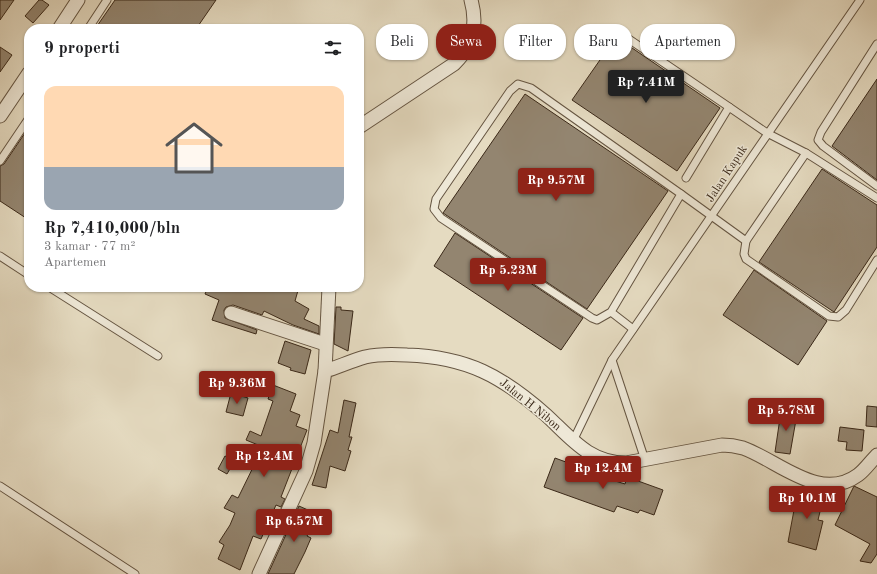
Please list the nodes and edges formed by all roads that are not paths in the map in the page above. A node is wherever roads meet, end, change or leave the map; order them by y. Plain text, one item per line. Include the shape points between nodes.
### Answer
1 (78, 0) edge
2 (107, 0) edge
3 (471, 0) edge
4 (860, 0) edge
5 (62, 24) edge
6 (91, 24) edge
7 (632, 41) edge
8 (877, 44) edge
9 (24, 80) edge
10 (729, 106) junction
11 (0, 116) edge
12 (364, 124) edge
13 (24, 125) edge
14 (767, 132) junction
15 (806, 153) junction
16 (0, 161) edge
17 (686, 178) dead end
18 (877, 186) edge
19 (681, 194) junction
20 (877, 198) edge
21 (712, 216) junction
22 (746, 240) junction
23 (0, 256) edge
24 (877, 260) edge
25 (24, 271) edge
26 (57, 292) edge
27 (329, 292) edge
28 (610, 312) junction
29 (231, 313) dead end
30 (633, 329) junction
31 (325, 344) junction
32 (158, 356) dead end
33 (612, 360) junction
34 (325, 371) junction
35 (573, 441) junction
36 (877, 455) edge
37 (645, 460) junction
38 (0, 486) edge
39 (135, 574) edge
40 (259, 574) edge

1 - 5 street
2 - 6 lane
3 - 12 street via 476,17 464,55
4 - 14 lane, Jalan Kapuk
7 - 10 lane
8 - 18 lane via 818,140
9 - 11 street
10 - 14 lane
10 - 17 lane
13 - 16 lane
14 - 15 lane
14 - 21 lane, Jalan Kapuk
15 - 20 lane
15 - 22 lane
19 - 21 lane
19 - 28 lane
19 - 28 lane via 531,88 518,84 510,91 436,199 434,209 440,218 592,318 597,320
21 - 22 lane
21 - 30 lane, Jalan Kapuk
22 - 24 lane via 746,259 829,316 838,317 846,310
23 - 25 lane
26 - 32 lane
27 - 31 street
28 - 30 lane
29 - 31 street
30 - 33 lane, Jalan Kapuk
31 - 34 street
33 - 35 lane, Jalan Kapuk
33 - 37 lane
34 - 35 street, Jalan H Nibon via 366,357 384,355 428,355 456,360 482,370 512,388 545,414
34 - 40 street via 314,442 306,471
35 - 37 street, Jalan H Nibon via 594,457 603,460 626,463
36 - 37 street, Jalan H Nibon via 859,474 844,483 832,485 814,483 749,450 732,446 722,445
38 - 39 lane

